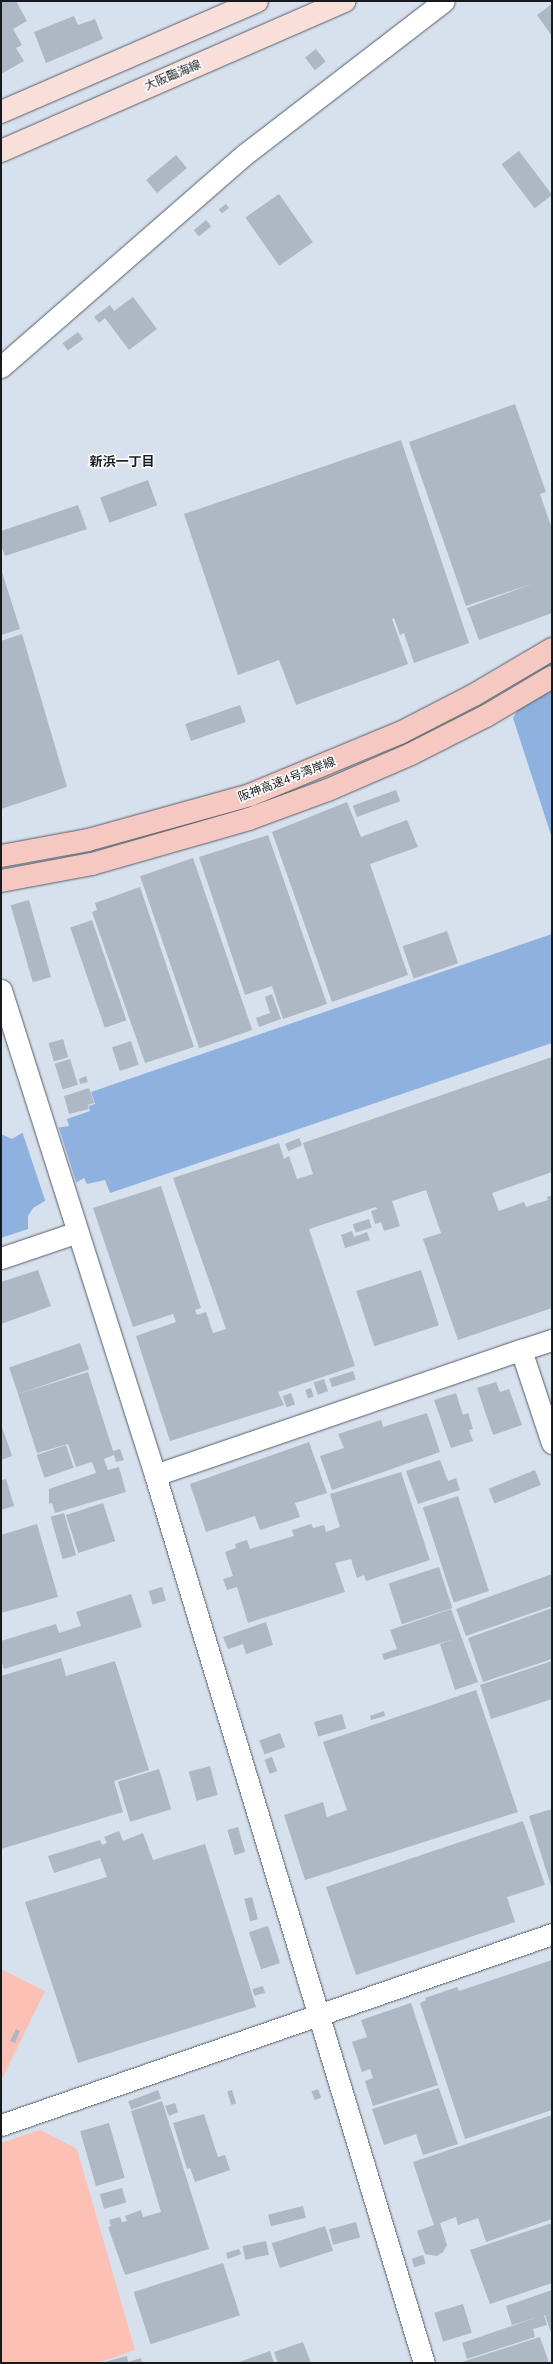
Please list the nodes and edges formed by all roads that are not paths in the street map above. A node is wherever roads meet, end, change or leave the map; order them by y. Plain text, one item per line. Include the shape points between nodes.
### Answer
1 (257, 1) edge
2 (345, 1) edge
3 (444, 1) edge
4 (1, 112) edge
5 (1, 151) edge
6 (1, 367) edge
7 (552, 649) edge
8 (552, 677) edge
9 (1, 856) edge
10 (1, 881) edge
11 (1, 990) edge
12 (78, 1232) junction
13 (1, 1258) edge
14 (552, 1340) edge
15 (521, 1350) junction
16 (552, 1443) edge
17 (155, 1475) junction
18 (552, 1934) edge
19 (319, 2013) junction
20 (1, 2125) edge
21 (424, 2363) edge

1 - 4 main road
2 - 5 main road, 大阪臨海線
3 - 6 street via 244,156
7 - 9 highway, 阪神高速4号湾岸線 via 474,695 400,733 250,795 88,840
8 - 10 highway, 阪神高速4号湾岸線 via 486,716 411,754 249,819 92,864
11 - 12 street via 40,1120
12 - 13 street
12 - 17 street
14 - 15 street
15 - 16 street
15 - 17 street
17 - 19 street
18 - 19 street
19 - 20 street
19 - 21 street

